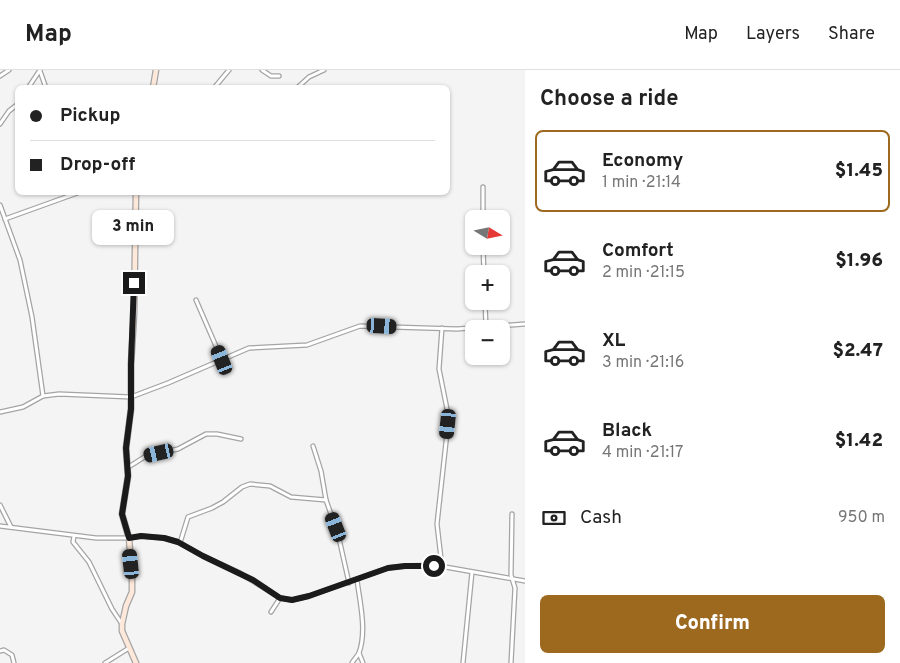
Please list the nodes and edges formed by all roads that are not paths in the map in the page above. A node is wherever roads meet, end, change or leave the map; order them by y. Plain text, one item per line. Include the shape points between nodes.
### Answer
1 (9, 70) edge
2 (40, 70) edge
3 (156, 70) edge
4 (229, 70) edge
5 (262, 70) edge
6 (324, 70) edge
7 (0, 76) edge
8 (279, 76) dead end
9 (30, 85) edge
10 (45, 85) edge
11 (154, 85) edge
12 (216, 85) edge
13 (300, 85) edge
14 (15, 106) edge
15 (0, 124) edge
16 (483, 187) dead end
17 (71, 195) edge
18 (136, 195) edge
19 (0, 205) edge
20 (483, 210) edge
21 (3, 218) edge
22 (196, 300) dead end
23 (525, 324) edge
24 (510, 326) edge
25 (442, 328) junction
26 (465, 328) edge
27 (222, 360) junction
28 (43, 396) junction
29 (131, 397) junction
30 (0, 412) edge
31 (241, 439) dead end
32 (313, 446) dead end
33 (127, 468) junction
34 (326, 500) junction
35 (0, 504) edge
36 (512, 514) dead end
37 (0, 526) edge
38 (11, 527) junction
39 (74, 536) junction
40 (129, 538) junction
41 (180, 543) junction
42 (442, 567) junction
43 (472, 572) junction
44 (357, 580) junction
45 (513, 580) junction
46 (525, 581) edge
47 (349, 583) junction
48 (280, 598) junction
49 (271, 612) dead end
50 (122, 624) junction
51 (129, 648) junction
52 (0, 651) edge
53 (359, 653) junction
54 (14, 663) edge
55 (105, 663) edge
56 (136, 663) edge
57 (352, 663) edge
58 (363, 663) edge
59 (463, 663) edge
60 (511, 663) edge

1 - 7 street
2 - 9 street
2 - 10 street
3 - 11 street
4 - 12 street
5 - 8 street via 271,76
6 - 13 street
14 - 15 street
16 - 20 street
17 - 21 street
18 - 29 street
19 - 21 street
21 - 28 street via 19,254
22 - 27 street
23 - 24 street
25 - 26 street
25 - 27 street via 360,326 307,344 249,348
25 - 42 street via 439,370 448,424 437,524
27 - 29 street
28 - 29 street
28 - 30 street via 23,407
29 - 33 street
31 - 33 street via 206,434 178,449 146,456
32 - 34 street
33 - 40 street via 122,514
34 - 41 street via 291,497 263,484 246,485 223,502 188,517
34 - 47 street
35 - 38 street
36 - 45 street via 510,575
37 - 38 street
38 - 39 street
39 - 40 street
39 - 50 street via 73,542 89,562
40 - 41 street via 141,536
40 - 50 street via 132,592
41 - 48 street via 253,580
42 - 43 street
42 - 44 street via 388,568
43 - 45 street
43 - 59 street
44 - 47 street
44 - 53 street via 362,624
45 - 46 street
45 - 60 street via 516,588
47 - 48 street via 296,600
48 - 49 street
50 - 51 street
51 - 55 street
51 - 56 street
52 - 54 street via 12,655
53 - 57 street
53 - 58 street

